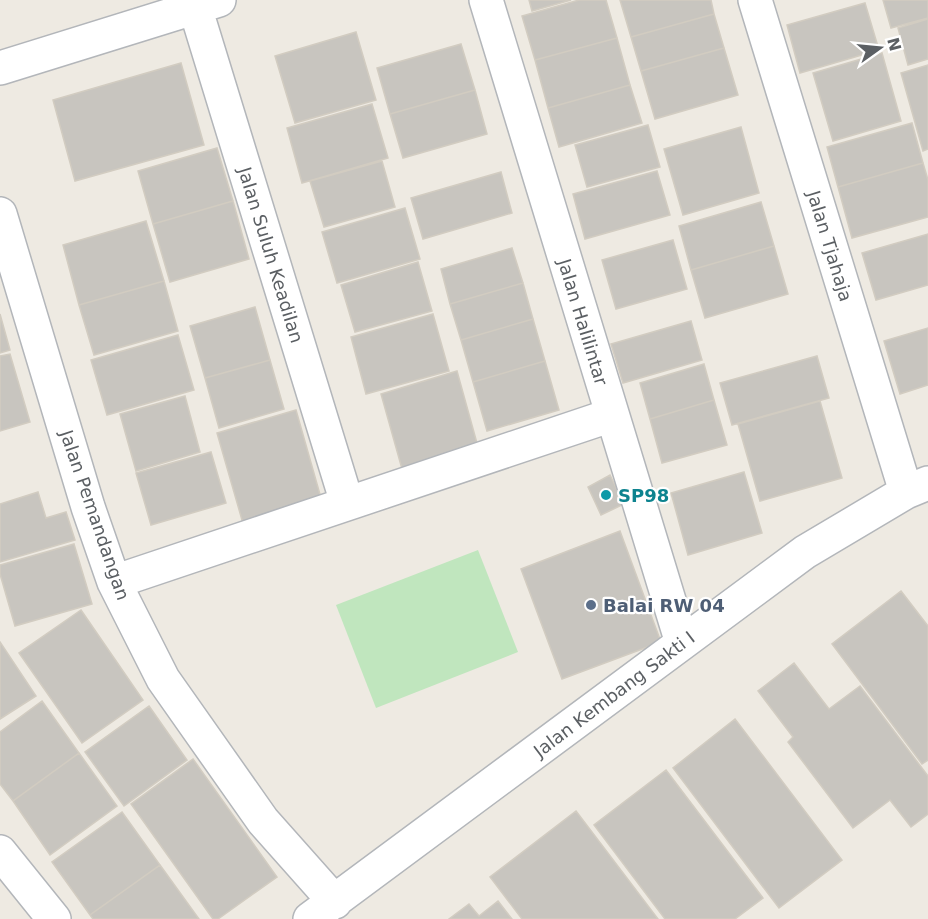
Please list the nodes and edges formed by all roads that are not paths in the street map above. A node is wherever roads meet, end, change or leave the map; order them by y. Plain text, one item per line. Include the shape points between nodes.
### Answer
1 (486, 0) edge
2 (755, 0) edge
3 (207, 4) edge
4 (0, 68) edge
5 (0, 214) edge
6 (612, 415) junction
7 (917, 488) edge
8 (347, 503) junction
9 (114, 582) junction
10 (682, 643) junction
11 (0, 852) edge
12 (323, 910) edge
13 (54, 919) edge

1 - 6 street, Jalan Halilintar
2 - 7 street, Jalan Tjahaja
3 - 4 street
3 - 8 street, Jalan Suluh Keadilan
5 - 9 street, Jalan Pemandangan
6 - 8 street
6 - 10 street, Jalan Halilintar
7 - 10 street, Jalan Kembang Sakti I via 805,552
8 - 9 street
9 - 12 street, Jalan Pemandangan via 163,680
10 - 12 street, Jalan Kembang Sakti I
11 - 13 street

